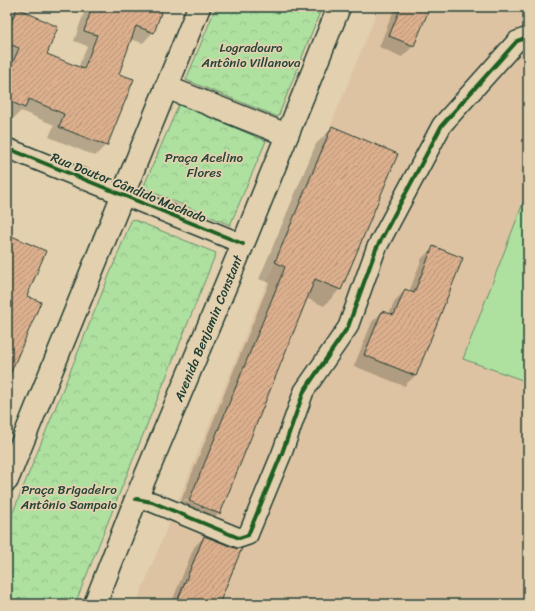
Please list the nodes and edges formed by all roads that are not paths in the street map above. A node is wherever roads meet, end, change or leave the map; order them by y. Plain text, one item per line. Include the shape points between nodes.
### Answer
1 (199, 7) edge
2 (339, 7) edge
3 (528, 37) edge
4 (166, 87) junction
5 (287, 135) junction
6 (7, 148) edge
7 (122, 196) junction
8 (243, 244) junction
9 (7, 480) edge
10 (136, 499) junction
11 (95, 604) edge

1 - 4 main road
2 - 5 main road, Avenida Benjamin Constant
3 - 10 street via 517,41 442,125 376,248 348,327 304,391 248,535 239,538 152,502
4 - 5 main road
4 - 7 main road
5 - 8 main road, Avenida Benjamin Constant
6 - 7 street, Rua Doutor Cândido Machado
7 - 8 street, Rua Doutor Cândido Machado
7 - 9 main road
8 - 10 main road, Avenida Benjamin Constant
10 - 11 main road, Avenida Benjamin Constant

